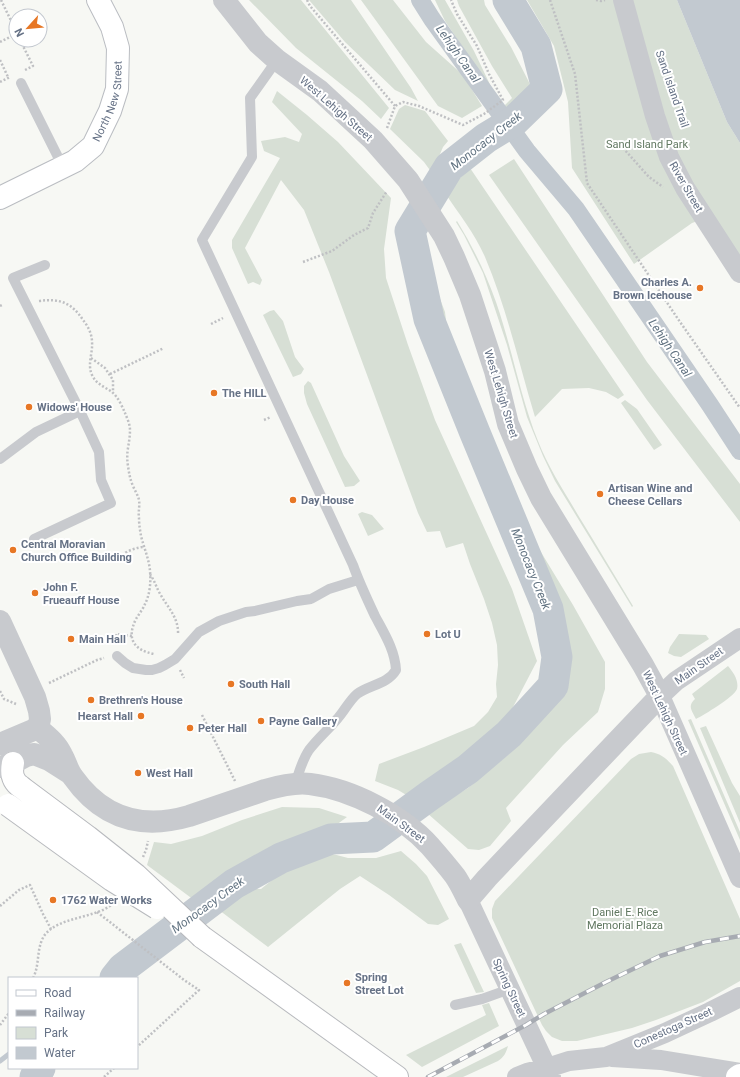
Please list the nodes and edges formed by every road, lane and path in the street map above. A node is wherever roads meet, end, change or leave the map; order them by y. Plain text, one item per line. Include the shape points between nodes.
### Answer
1 (1, 0) edge
2 (98, 0) edge
3 (224, 0) edge
4 (307, 0) edge
5 (451, 0) edge
6 (550, 0) edge
7 (596, 0) edge
8 (605, 0) edge
9 (623, 0) edge
10 (8, 14) edge
11 (24, 48) edge
12 (0, 60) edge
13 (277, 60) junction
14 (21, 72) dead end
15 (15, 75) dead end
16 (8, 78) junction
17 (0, 82) edge
18 (21, 83) dead end
19 (395, 106) junction
20 (623, 148) dead end
21 (381, 149) junction
22 (62, 167) junction
23 (667, 190) dead end
24 (387, 191) dead end
25 (0, 198) edge
26 (303, 262) dead end
27 (45, 265) dead end
28 (740, 273) edge
29 (39, 301) dead end
30 (223, 318) dead end
31 (211, 324) dead end
32 (164, 348) dead end
33 (90, 358) junction
34 (110, 374) junction
35 (113, 393) junction
36 (740, 408) edge
37 (80, 411) junction
38 (271, 417) dead end
39 (264, 420) dead end
40 (0, 458) edge
41 (34, 539) dead end
42 (144, 547) junction
43 (116, 560) dead end
44 (150, 574) junction
45 (358, 580) junction
46 (0, 621) edge
47 (116, 634) dead end
48 (132, 636) junction
49 (740, 638) edge
50 (176, 640) dead end
51 (155, 655) dead end
52 (117, 656) joint
53 (49, 683) dead end
54 (0, 691) edge
55 (660, 696) junction
56 (20, 706) dead end
57 (202, 715) dead end
58 (38, 728) junction
59 (0, 744) edge
60 (6, 765) edge
61 (72, 775) junction
62 (235, 781) dead end
63 (294, 784) junction
64 (4, 801) edge
65 (740, 878) edge
66 (117, 899) dead end
67 (468, 900) junction
68 (0, 906) edge
69 (97, 912) junction
70 (51, 929) junction
71 (202, 937) junction
72 (34, 977) edge
73 (510, 989) junction
74 (740, 997) edge
75 (455, 1005) dead end
76 (8, 1013) edge
77 (0, 1025) edge
78 (138, 1046) edge
79 (606, 1057) junction
80 (113, 1069) edge
81 (549, 1073) edge
82 (740, 1074) edge
83 (104, 1077) edge
84 (397, 1077) edge
85 (517, 1077) edge
86 (737, 1077) edge

1 - 10 path
2 - 22 main road, North New Street via 112,27 118,48 117,89 110,111 93,146 75,161
3 - 13 street, West Lehigh Street via 258,43
4 - 19 path
5 - 19 path via 503,100 463,125 419,106 403,102
6 - 36 path via 575,74 587,183
7 - 8 path
9 - 28 street, River Street via 669,157 684,188
11 - 14 path via 33,66
12 - 16 path
13 - 21 street, West Lehigh Street via 320,91
13 - 45 lane via 250,98 252,157 202,240
15 - 16 path
16 - 17 path
18 - 22 lane
19 - 21 path
20 - 23 path via 649,177
21 - 55 street, West Lehigh Street via 408,180 444,236 470,295 495,371 508,424 527,469 541,498
22 - 25 main road, North New Street
24 - 26 path via 373,213 368,228 332,252
27 - 37 lane via 13,278
29 - 33 path via 57,301 73,307 88,326 92,340
30 - 31 path
32 - 34 path
33 - 34 path
33 - 35 path via 92,375
34 - 35 path via 113,380
35 - 42 path via 129,422 128,464 139,500
37 - 40 lane via 36,432
37 - 41 lane via 99,452 101,480 111,502
38 - 39 path
42 - 43 path via 125,553
42 - 44 path
44 - 48 path via 150,588 145,604 135,621
44 - 50 path via 177,621 179,634
45 - 52 lane via 329,589 311,599 246,612 219,622 199,632 174,659 159,668 133,668
45 - 63 lane via 388,642 396,670 382,683 363,690 350,700 339,717 309,750
46 - 58 street via 35,697 40,719
47 - 48 path
48 - 51 path via 138,649
49 - 55 street, Main Street via 676,681
52 - 53 path via 97,660
54 - 56 path via 4,699
55 - 65 street, West Lehigh Street
55 - 67 street, Main Street
57 - 62 path
58 - 59 street
58 - 61 street, Main Street via 53,741
60 - 61 street, Main Street via 34,754 49,760
60 - 71 main road, bridge via 12,769 16,783 136,876
61 - 63 street, Main Street via 95,801 108,811 130,819 150,822 182,818 265,790
63 - 67 street, Main Street via 310,784 339,790 386,811 430,846 455,876
64 - 71 main road, bridge via 112,880
66 - 69 path
67 - 73 street, Spring Street
68 - 70 path via 18,890 30,885
69 - 70 path
69 - 78 path via 199,990
70 - 72 path via 41,945
71 - 84 main road
73 - 75 lane
73 - 81 street, Spring Street
74 - 79 street, Conestoga Street via 665,1033
76 - 77 path
79 - 81 street, Conestoga Street via 569,1061
79 - 82 street, Conestoga Street via 661,1060
80 - 83 path
81 - 85 street, Conestoga Street via 527,1073
82 - 86 main road

